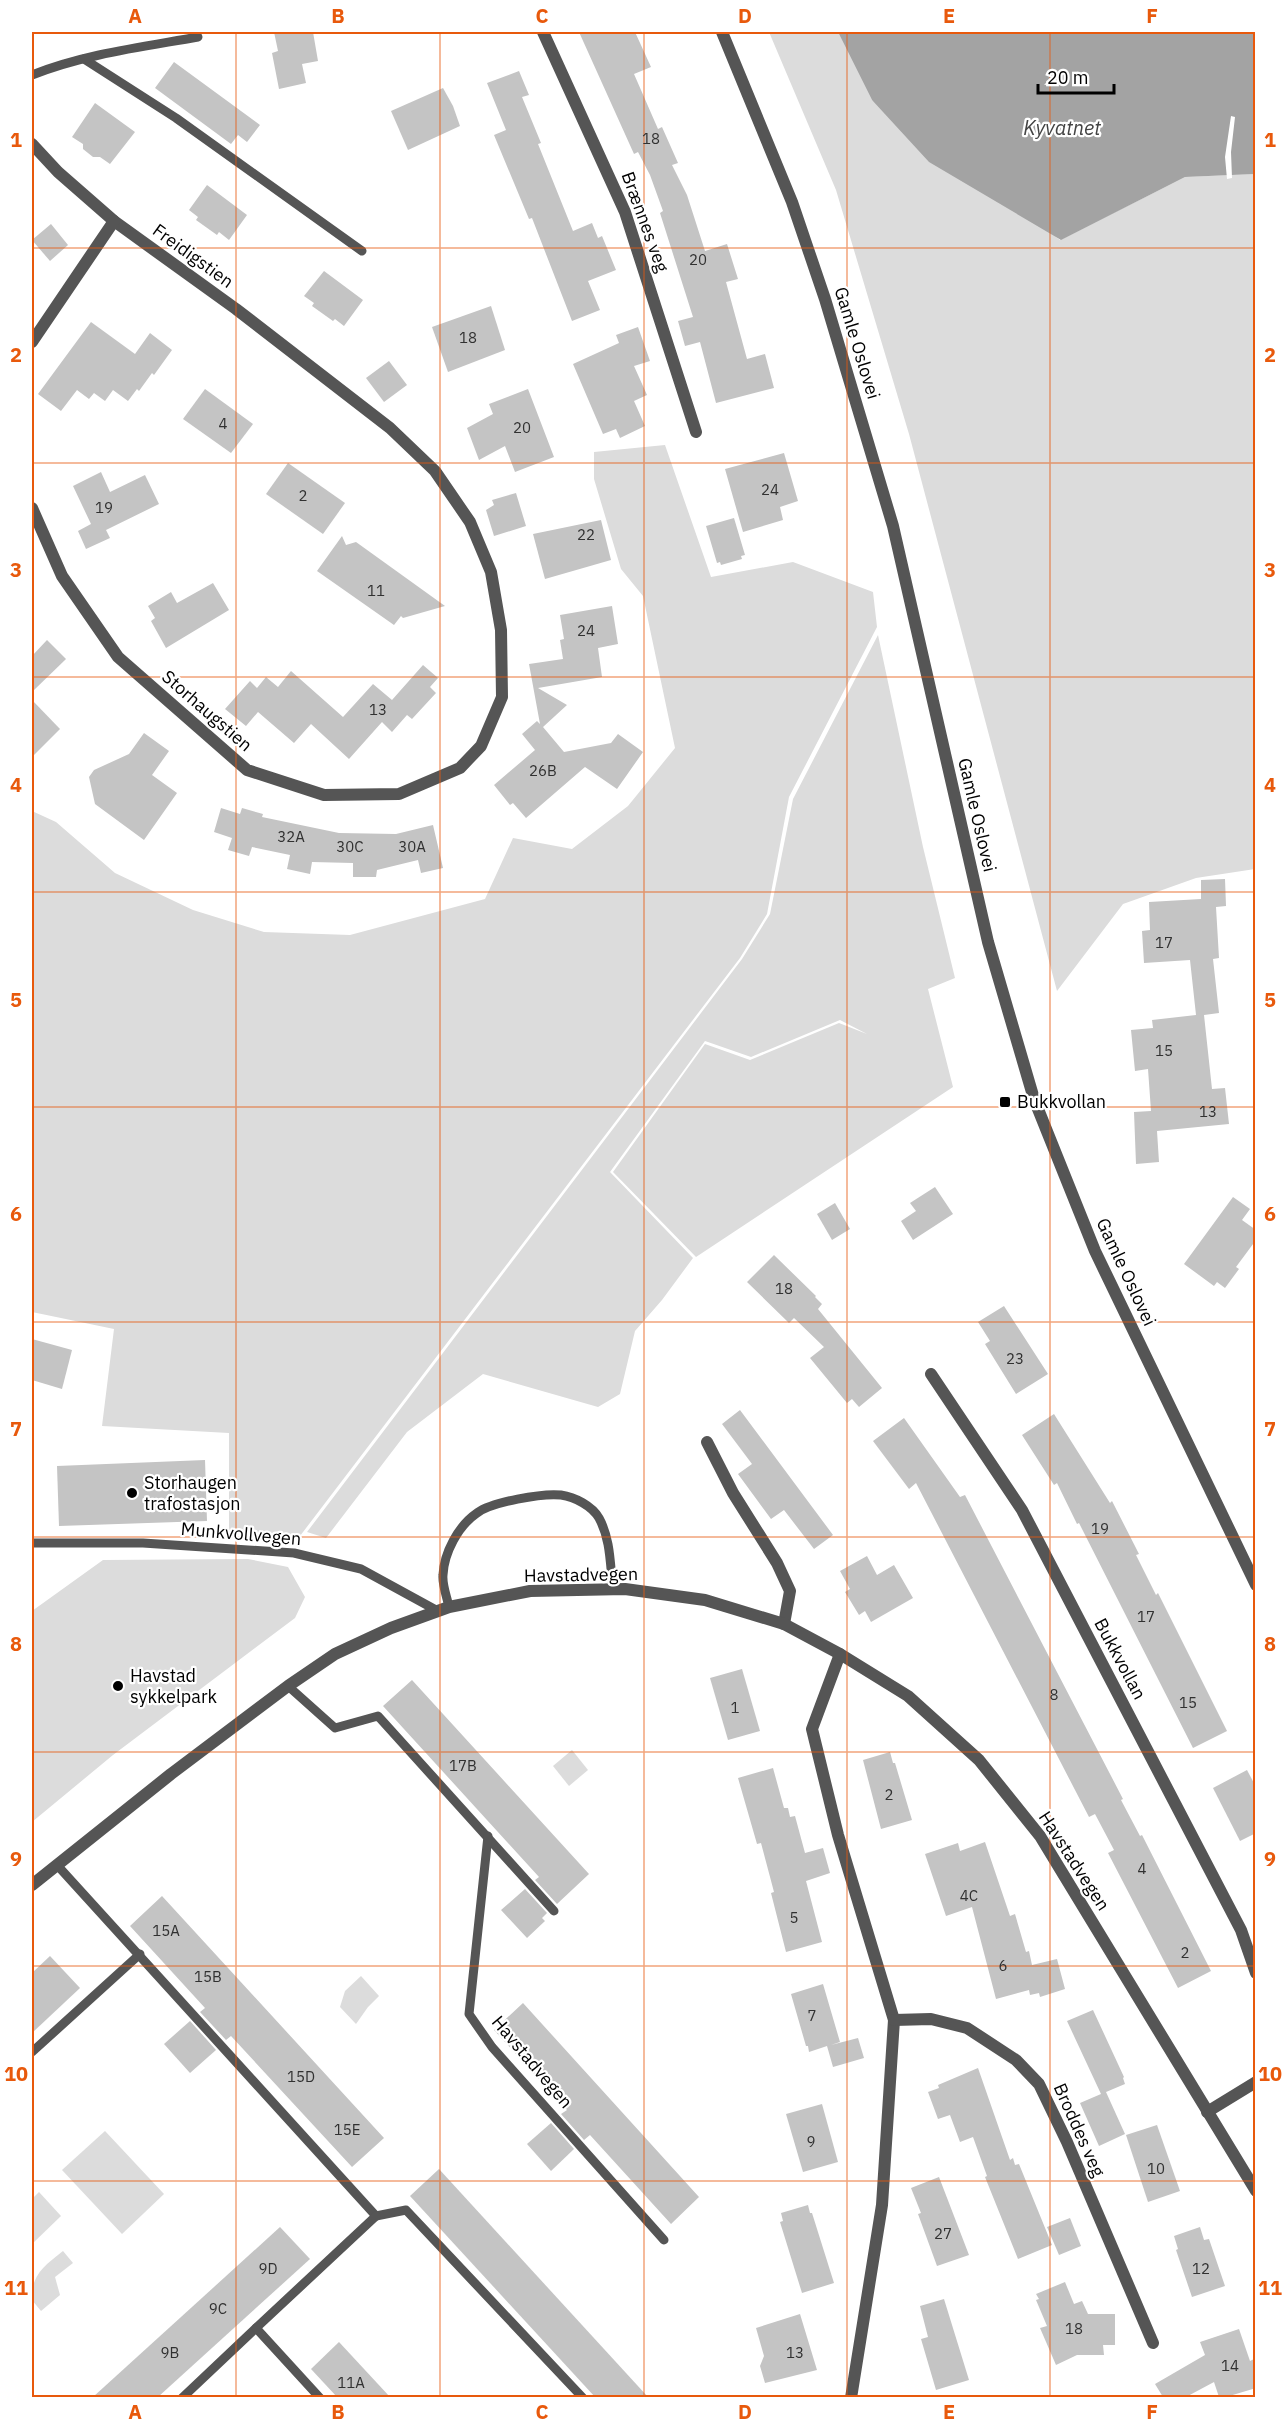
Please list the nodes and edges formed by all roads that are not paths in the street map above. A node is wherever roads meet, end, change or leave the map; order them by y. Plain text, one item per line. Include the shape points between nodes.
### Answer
1 (543, 32) edge
2 (722, 32) edge
3 (198, 37) dead end
4 (84, 59) junction
5 (32, 75) edge
6 (32, 144) edge
7 (114, 221) junction
8 (362, 251) dead end
9 (32, 342) edge
10 (339, 390) joint
11 (696, 432) dead end
12 (32, 508) edge
13 (931, 1374) dead end
14 (707, 1442) dead end
15 (32, 1543) edge
16 (1256, 1585) edge
17 (613, 1589) junction
18 (449, 1607) junction
19 (436, 1610) junction
20 (784, 1624) junction
21 (840, 1654) junction
22 (288, 1686) junction
23 (488, 1836) junction
24 (57, 1865) junction
25 (32, 1885) edge
26 (554, 1911) dead end
27 (140, 1954) junction
28 (1256, 1973) edge
29 (894, 2020) junction
30 (32, 2052) edge
31 (1256, 2082) edge
32 (1207, 2112) junction
33 (1256, 2191) edge
34 (376, 2216) junction
35 (664, 2240) dead end
36 (256, 2328) junction
37 (1153, 2343) dead end
38 (182, 2397) edge
39 (320, 2397) edge
40 (583, 2397) edge
41 (851, 2397) edge

1 - 11 street, Brænnes veg via 625,212
2 - 16 street, Gamle Oslovei via 792,202 890,514 988,942 1034,1099 1095,1251
3 - 4 lane
4 - 5 lane
4 - 8 lane via 176,118
6 - 7 street, Freidigstien
7 - 9 street
7 - 10 street, Freidigstien
10 - 12 street, Storhaugstien via 390,428 435,471 470,522 491,572 501,630 502,697 482,746 460,768 399,794 324,795 247,770 118,657 62,576
13 - 28 street, Bukkvollan via 1022,1510 1241,1930
14 - 20 street via 790,1591
15 - 19 lane, Munkvollvegen via 143,1543 294,1553 361,1569
17 - 18 street, Havstadvegen via 530,1591
17 - 18 lane via 608,1540 598,1516 583,1502 561,1495 521,1499 493,1504 476,1513 459,1531 448,1552 443,1576
17 - 20 street, Havstadvegen via 705,1600
18 - 19 street, Havstadvegen
19 - 22 street, Havstadvegen via 335,1654
20 - 21 street, Havstadvegen
21 - 29 street via 812,1729 838,1835
21 - 32 street, Havstadvegen via 908,1696 979,1760 1040,1836
22 - 23 lane via 335,1728 378,1716
22 - 24 street, Havstadvegen
23 - 26 lane
23 - 35 lane, Havstadvegen via 469,2014 492,2047
24 - 25 street, Havstadvegen
24 - 27 lane
27 - 30 lane
27 - 34 lane
29 - 37 street, Broddes veg via 932,2019 967,2028 1016,2060 1039,2084
29 - 41 street via 882,2205
31 - 32 street
32 - 33 street, Havstadvegen
34 - 36 lane
34 - 40 lane via 406,2210
36 - 38 lane
36 - 39 lane

